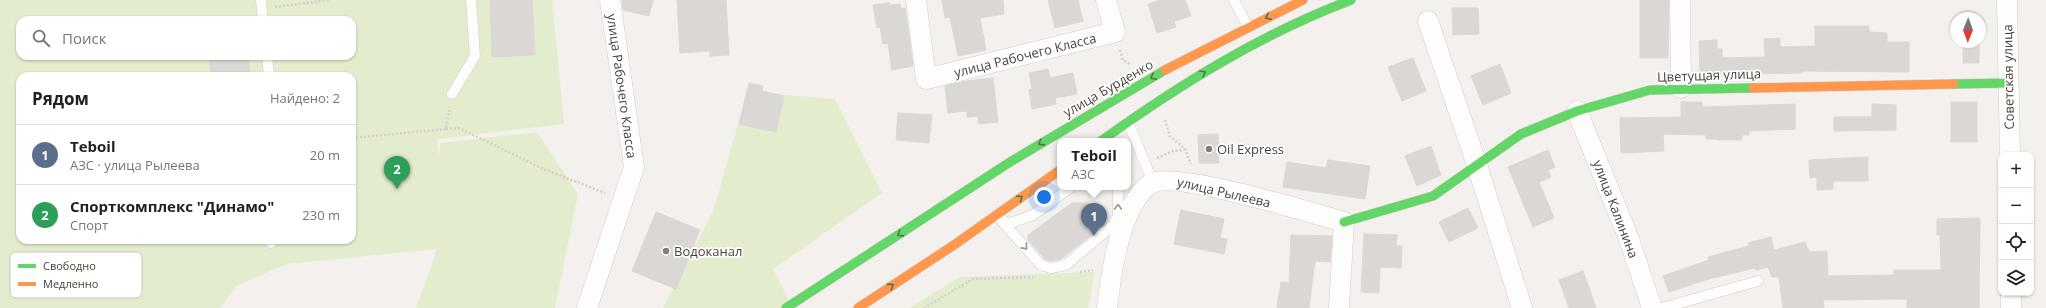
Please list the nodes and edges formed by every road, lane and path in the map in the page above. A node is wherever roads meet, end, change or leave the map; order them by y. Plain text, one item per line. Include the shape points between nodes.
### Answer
1 (261, 0) edge
2 (330, 0) edge
3 (471, 0) edge
4 (610, 0) edge
5 (916, 0) edge
6 (1106, 0) edge
7 (1234, 0) edge
8 (1303, 0) edge
9 (1351, 0) edge
10 (1680, 0) edge
11 (2007, 0) edge
12 (277, 7) dead end
13 (263, 16) edge
14 (1428, 21) dead end
15 (1248, 27) junction
16 (1115, 32) junction
17 (267, 60) edge
18 (1133, 66) dead end
19 (269, 72) edge
20 (2009, 84) junction
21 (1681, 88) junction
22 (452, 94) joint
23 (1577, 110) junction
24 (1164, 115) dead end
25 (1128, 122) junction
26 (446, 129) junction
27 (1118, 129) junction
28 (356, 138) edge
29 (1105, 138) edge
30 (1118, 138) edge
31 (1185, 150) junction
32 (2010, 152) edge
33 (1146, 164) junction
34 (1477, 165) junction
35 (1057, 172) edge
36 (1153, 183) junction
37 (1200, 185) junction
38 (1067, 190) edge
39 (1118, 190) edge
40 (623, 201) junction
41 (999, 218) junction
42 (1344, 222) junction
43 (979, 226) junction
44 (1112, 268) junction
45 (1073, 273) dead end
46 (1035, 277) dead end
47 (1758, 281) dead end
48 (2011, 296) edge
49 (587, 308) edge
50 (786, 308) edge
51 (858, 308) edge
52 (924, 308) edge
53 (1107, 308) edge
54 (1338, 308) edge
55 (1522, 308) edge
56 (1652, 308) edge
57 (1662, 308) edge
58 (2011, 308) edge

1 - 13 lane
2 - 12 path
3 - 22 lane via 475,56
4 - 40 street, улица Рабочего Класса via 634,167
5 - 16 street, улица Рабочего Класса via 926,79
6 - 16 street
7 - 15 lane
8 -> 15 main road, улица Бурденко
25 -> 9 main road via 1158,100 1237,53 1319,12
10 - 21 street
11 - 20 street, Советская улица
14 - 34 street
15 -> 50 main road, улица Бурденко via 1133,88 1045,140
16 - 18 path via 1123,60
17 - 19 lane
20 - 21 main road, Цветущая улица
20 - 32 street, Советская улица
21 - 23 main road, Цветущая улица via 1650,90
22 - 26 path
23 - 34 main road, Цветущая улица via 1521,134
23 - 56 street, улица Калинина via 1629,238
24 - 31 path via 1170,136
25 - 27 main road
25 - 33 lane
26 - 28 path
26 - 40 path via 459,128 542,168
27 - 29 main road
27 - 30 lane
31 - 33 path via 1166,154
31 - 37 path
33 - 36 lane
34 - 42 main road, Цветущая улица via 1433,196
34 - 55 street
43 -> 35 main road
36 - 37 street, улица Рылеева via 1168,180
36 - 44 street via 1141,192 1132,205
37 - 42 street, улица Рылеева
38 - 41 lane via 1033,215 1008,224
41 -> 39 lane via 1041,265 1051,268 1066,265 1113,225 1118,216
40 - 49 street, улица Рабочего Класса
41 - 43 lane
42 - 54 street
51 -> 43 main road
44 - 45 path
44 - 53 street
46 - 52 path via 973,279
47 - 57 lane
48 - 58 street

